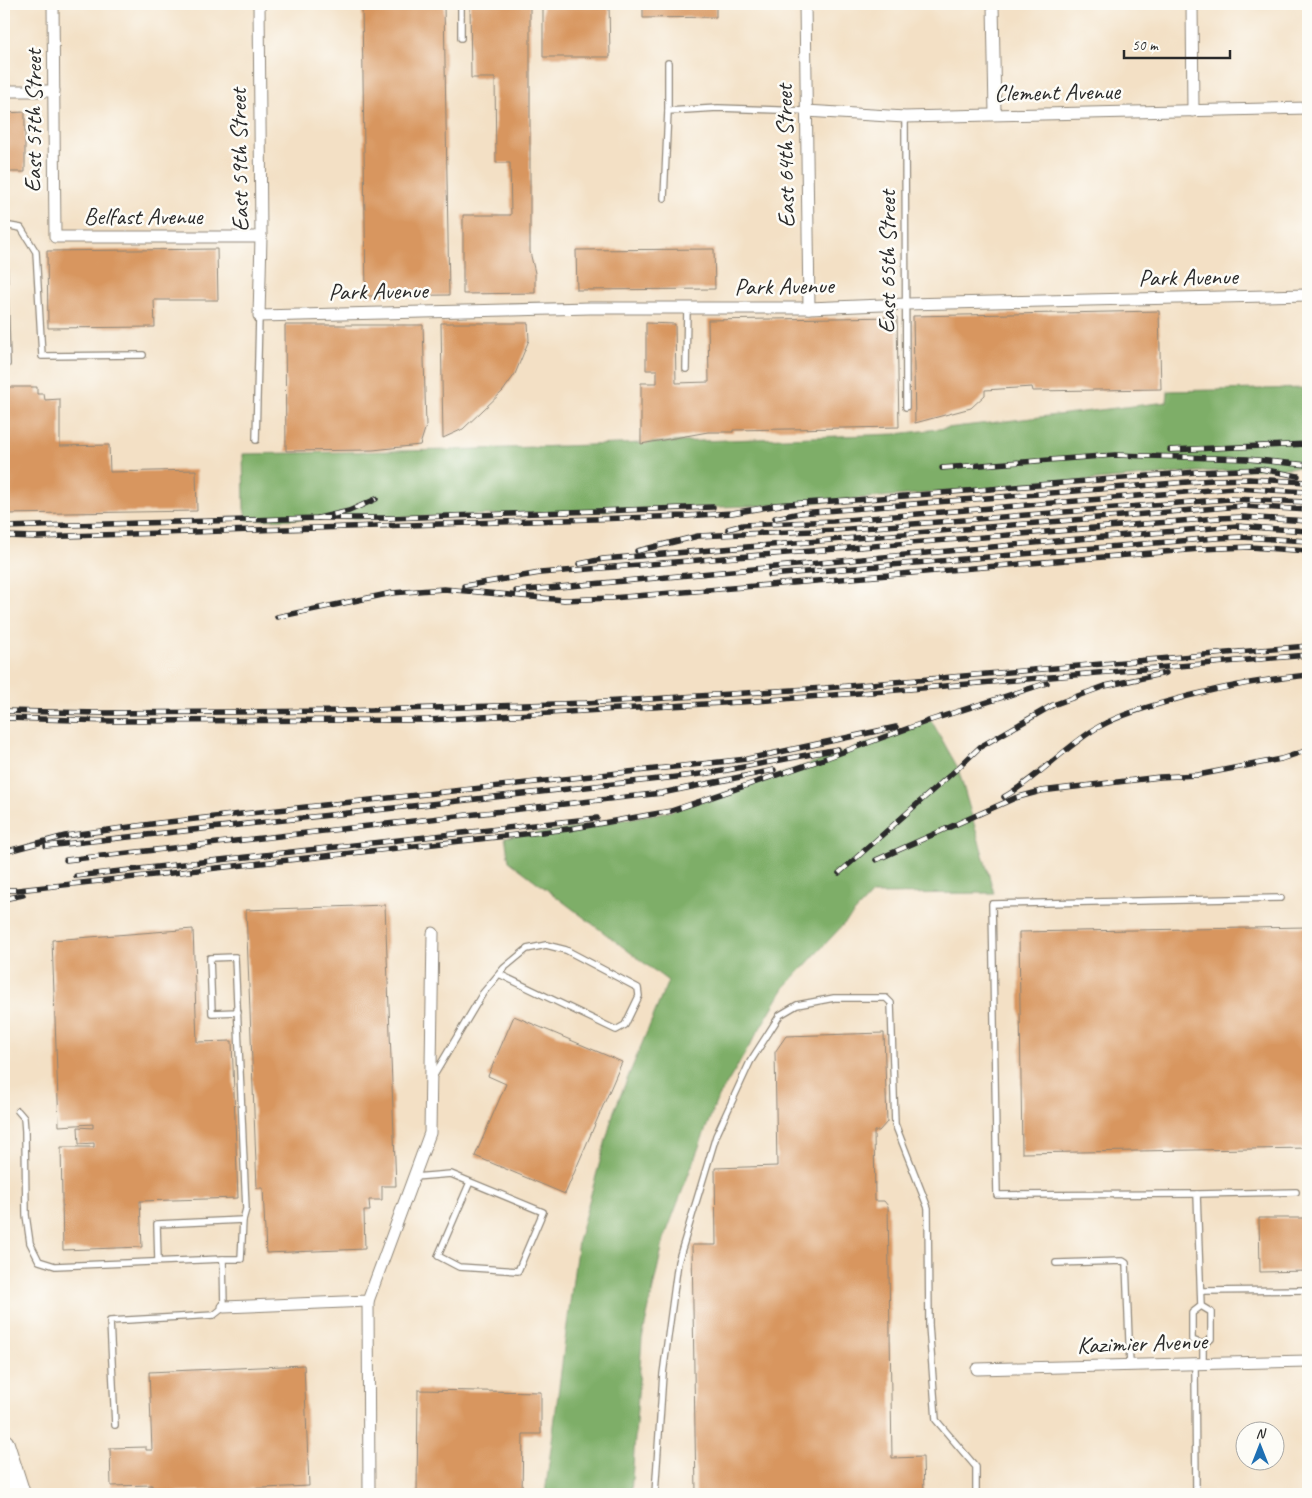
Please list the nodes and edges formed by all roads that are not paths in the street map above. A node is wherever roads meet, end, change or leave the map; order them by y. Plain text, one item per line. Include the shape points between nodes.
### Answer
1 (53, 4) edge
2 (259, 4) edge
3 (461, 4) edge
4 (805, 4) edge
5 (993, 4) edge
6 (1192, 4) edge
7 (461, 38) dead end
8 (668, 63) dead end
9 (4, 91) edge
10 (54, 91) junction
11 (1308, 108) edge
12 (668, 111) junction
13 (806, 111) junction
14 (1193, 111) junction
15 (995, 114) junction
16 (905, 117) junction
17 (664, 198) dead end
18 (4, 225) edge
19 (55, 237) joint
20 (261, 237) junction
21 (4, 264) edge
22 (1308, 295) edge
23 (907, 304) junction
24 (687, 308) junction
25 (809, 308) junction
26 (259, 316) junction
27 (143, 355) dead end
28 (4, 364) edge
29 (686, 369) dead end
30 (906, 408) dead end
31 (256, 440) dead end
32 (1281, 898) dead end
33 (433, 933) dead end
34 (499, 974) junction
35 (238, 1012) junction
36 (431, 1082) junction
37 (18, 1111) dead end
38 (414, 1177) junction
39 (470, 1182) junction
40 (1296, 1192) dead end
41 (1197, 1194) junction
42 (243, 1220) junction
43 (223, 1260) junction
44 (158, 1261) junction
45 (1056, 1263) dead end
46 (1308, 1290) edge
47 (1201, 1291) junction
48 (368, 1301) junction
49 (1201, 1306) junction
50 (224, 1307) junction
51 (1203, 1344) junction
52 (1308, 1361) edge
53 (1199, 1363) junction
54 (1130, 1365) junction
55 (977, 1369) dead end
56 (115, 1425) dead end
57 (4, 1444) edge
58 (20, 1494) edge
59 (369, 1494) edge
60 (655, 1494) edge
61 (976, 1494) edge
62 (1196, 1494) edge

1 - 10 street, East 57th Street
2 - 20 street, East 59th Street
3 - 7 lane
4 - 13 street, East 64th Street
5 - 15 street
6 - 14 street
8 - 12 lane
9 - 10 street
10 - 19 street, East 57th Street
11 - 14 street, Clement Avenue
12 - 13 lane via 718,108
12 - 17 lane
13 - 16 street, Clement Avenue
13 - 25 street, East 64th Street
14 - 15 street, Clement Avenue
15 - 16 street, Clement Avenue
16 - 23 lane, East 65th Street
18 - 27 lane via 20,228 36,252 42,356
19 - 20 street, Belfast Avenue
20 - 26 street, East 59th Street
21 - 28 lane via 7,364
22 - 23 street, Park Avenue
23 - 25 street, Park Avenue
23 - 30 lane, East 65th Street
24 - 25 street, Park Avenue
24 - 26 street, Park Avenue
24 - 29 lane
26 - 31 lane
32 - 41 lane via 992,904 997,1195
33 - 36 street
34 - 34 lane via 527,949 546,945 566,950 638,988 639,996 625,1025 616,1030
34 - 36 lane via 483,993
35 - 35 lane via 235,957 210,958 212,1013
35 - 42 lane via 246,1209
36 - 38 street via 430,1133
37 - 44 lane via 24,1118 28,1234 38,1261 55,1266
38 - 39 lane via 451,1174
38 - 48 street
39 - 39 lane via 542,1212 518,1271 459,1267 438,1256
40 - 41 lane
41 - 47 lane
42 - 43 lane via 241,1259
42 - 44 lane via 157,1224
43 - 44 lane
43 - 50 lane
45 - 54 lane via 1126,1263
46 - 47 lane
47 - 49 lane
48 - 50 street
48 - 59 street
49 - 51 lane via 1211,1312 1211,1339
49 - 51 lane via 1192,1313 1191,1334 1192,1340
50 - 56 lane via 214,1315 110,1320
51 - 53 lane
52 - 53 street, Kazimier Avenue
53 - 54 street, Kazimier Avenue
53 - 62 lane
54 - 55 street, Kazimier Avenue
57 - 58 highway
60 - 61 lane via 662,1374 678,1262 716,1136 750,1062 780,1015 797,1005 834,998 886,998 891,1004 895,1124 928,1208 929,1325 936,1420 976,1467

